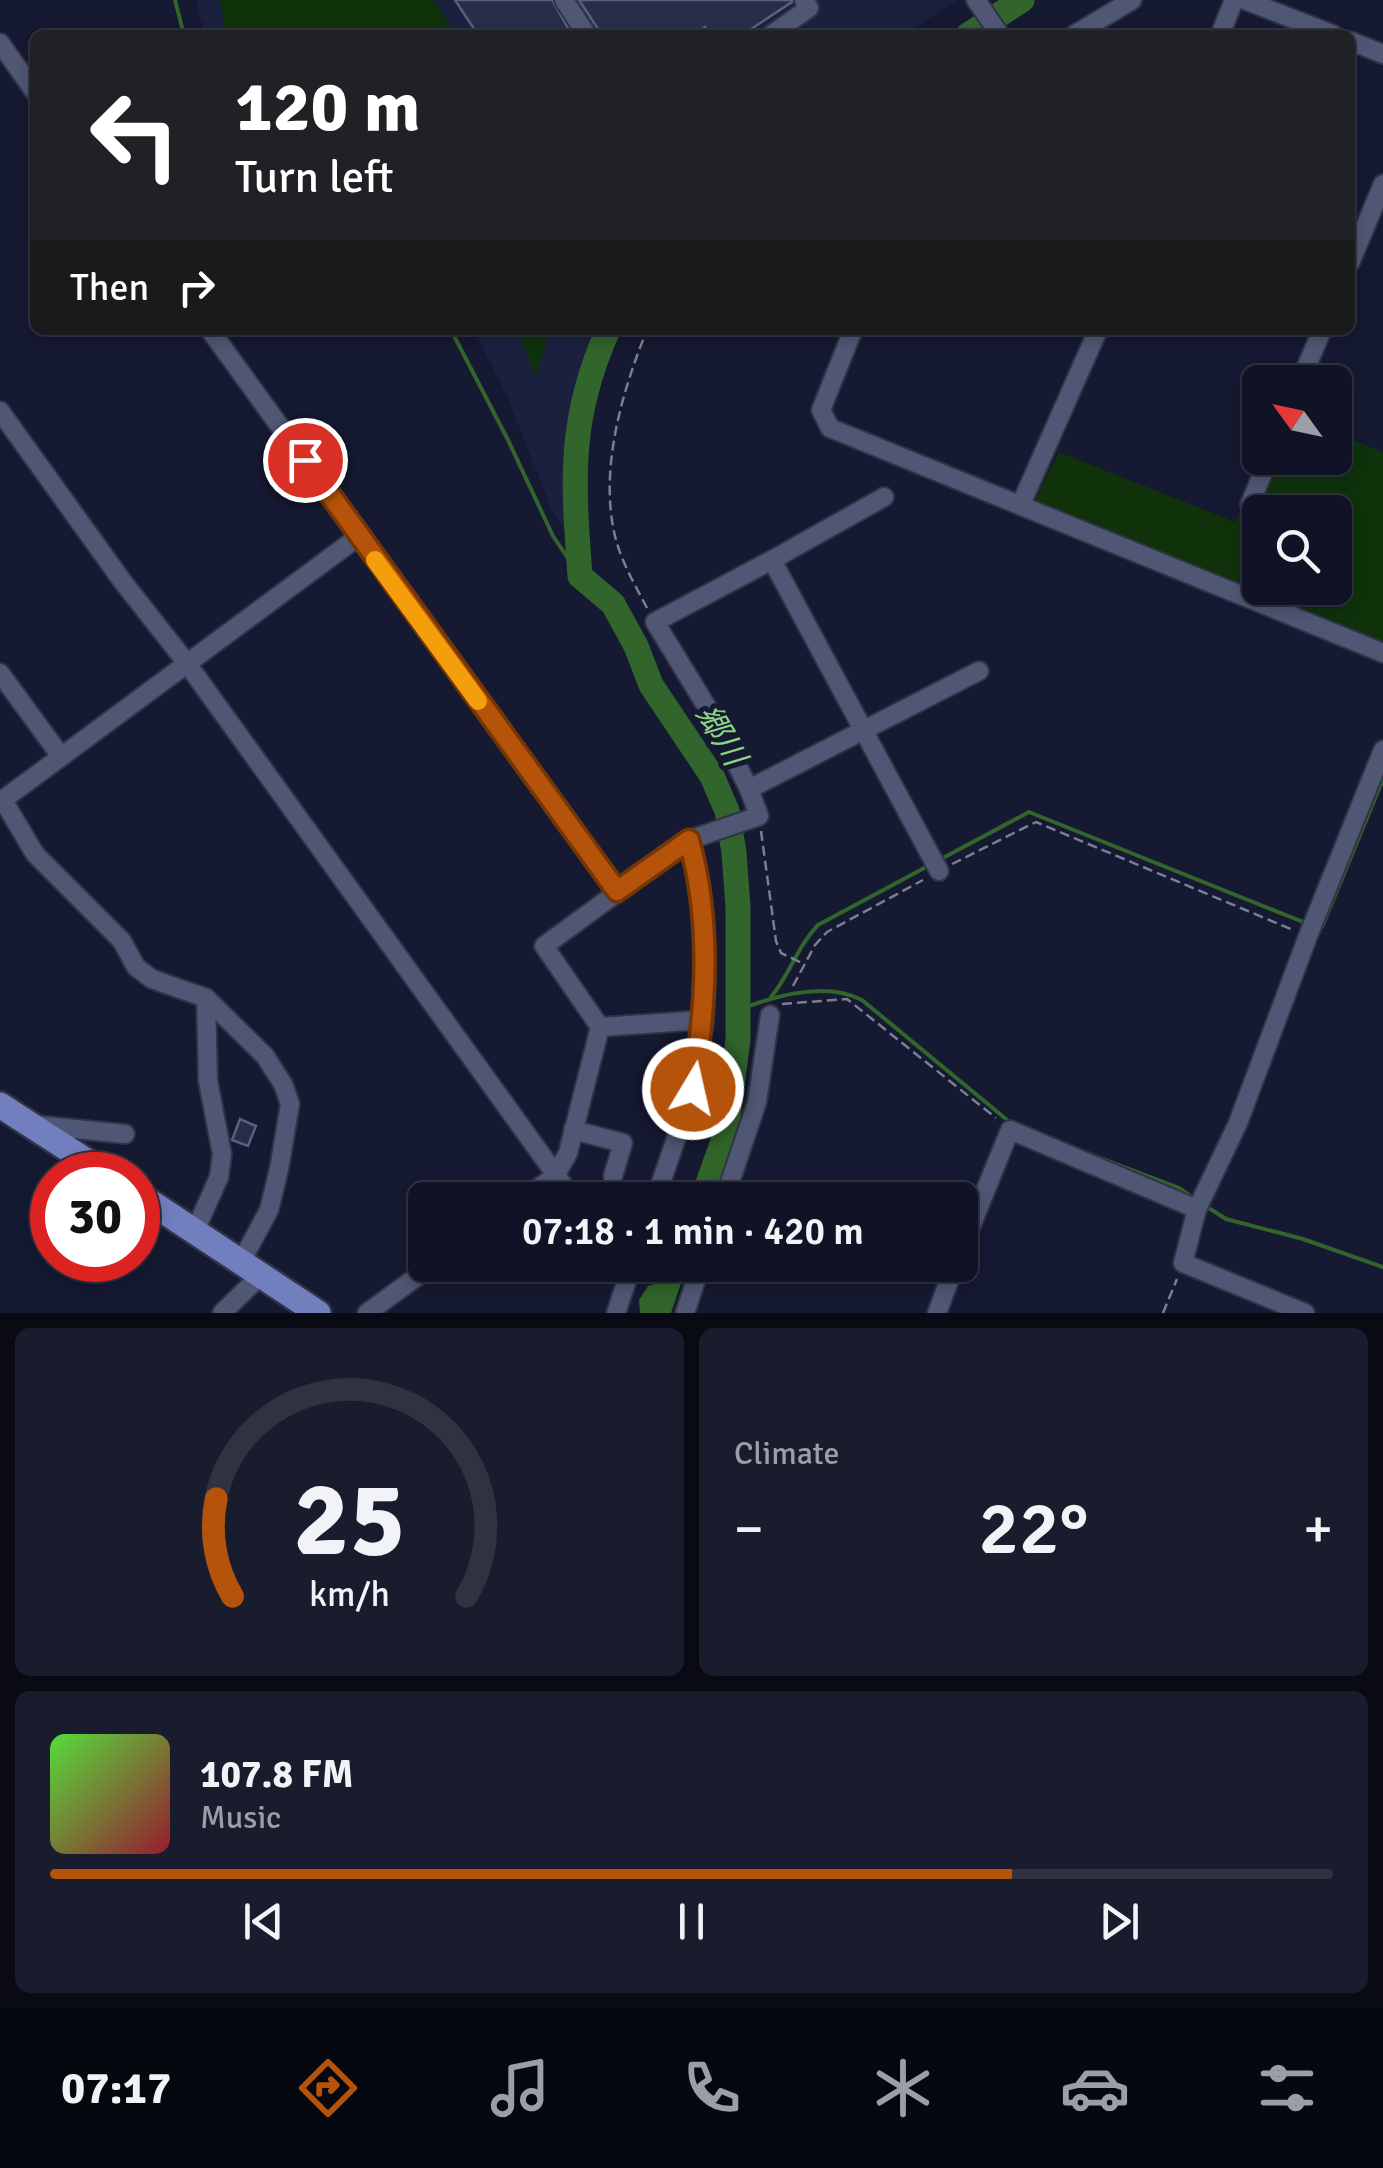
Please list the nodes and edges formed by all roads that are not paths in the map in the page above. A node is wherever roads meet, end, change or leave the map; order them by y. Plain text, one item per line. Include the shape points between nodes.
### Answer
1 (564, 0) edge
2 (804, 0) edge
3 (976, 0) edge
4 (1132, 0) edge
5 (1234, 0) edge
6 (1245, 0) edge
7 (584, 30) edge
8 (777, 30) edge
9 (997, 30) edge
10 (1082, 30) edge
11 (1222, 30) edge
12 (1321, 30) edge
13 (0, 43) edge
14 (1355, 44) edge
15 (1383, 54) edge
16 (30, 85) edge
17 (1383, 184) edge
18 (1355, 252) edge
19 (214, 335) edge
20 (850, 335) edge
21 (1096, 335) edge
22 (1320, 335) edge
23 (1307, 365) edge
24 (0, 411) edge
25 (884, 497) dead end
26 (1020, 504) junction
27 (358, 537) junction
28 (772, 560) junction
29 (1383, 653) edge
30 (186, 662) junction
31 (979, 671) dead end
32 (0, 673) edge
33 (864, 729) junction
34 (1383, 750) edge
35 (60, 755) junction
36 (749, 789) junction
37 (2, 801) edge
38 (689, 840) junction
39 (939, 871) road end
40 (617, 891) junction
41 (206, 998) junction
42 (770, 1016) road end
43 (704, 1020) junction
44 (600, 1027) junction
45 (0, 1105) edge
46 (30, 1125) junction
47 (574, 1130) junction
48 (125, 1134) dead end
49 (72, 1152) edge
50 (555, 1176) junction
51 (613, 1176) dead end
52 (547, 1182) edge
53 (560, 1182) edge
54 (661, 1182) edge
55 (730, 1182) edge
56 (160, 1209) edge
57 (978, 1209) edge
58 (1196, 1210) junction
59 (194, 1231) junction
60 (251, 1269) junction
61 (410, 1282) edge
62 (625, 1282) edge
63 (695, 1282) edge
64 (949, 1282) edge
65 (222, 1313) edge
66 (318, 1313) edge
67 (367, 1313) edge
68 (616, 1313) edge
69 (685, 1313) edge
70 (937, 1313) edge
71 (1305, 1313) edge

1 - 7 street
2 - 8 street via 809,8
3 - 9 street
4 - 10 street
5 - 11 street
6 - 12 street
13 - 16 street
14 - 15 street
17 - 18 street
19 - 27 street
20 - 26 street via 821,410 830,428
21 - 26 street
22 - 23 street
24 - 30 street
25 - 28 street
26 - 29 street
27 - 30 street
27 - 40 street
28 - 33 street
28 - 36 street via 655,622
30 - 35 street
30 - 50 street
31 - 33 street
32 - 35 street
33 - 36 street
33 - 39 street
34 - 58 street via 1238,1123
35 - 37 street
36 - 38 street via 759,816
37 - 41 street via 35,854 122,941 136,967
38 - 40 street
38 - 43 street via 704,926
40 - 44 street via 544,946
41 - 59 street via 208,1081 222,1154 219,1177
41 - 60 street via 265,1056 290,1104
42 - 55 street via 757,1102
43 - 44 street
43 - 54 street via 693,1089
44 - 47 street
45 - 46 main road
46 - 48 street
46 - 49 main road
47 - 50 street
47 - 51 street via 622,1143
50 - 52 street
50 - 53 street
56 - 59 main road
57 - 58 street via 1010,1130
58 - 71 street via 1183,1264
59 - 60 main road
60 - 65 street
60 - 66 main road
61 - 67 street
62 - 68 street
63 - 69 street
64 - 70 street

